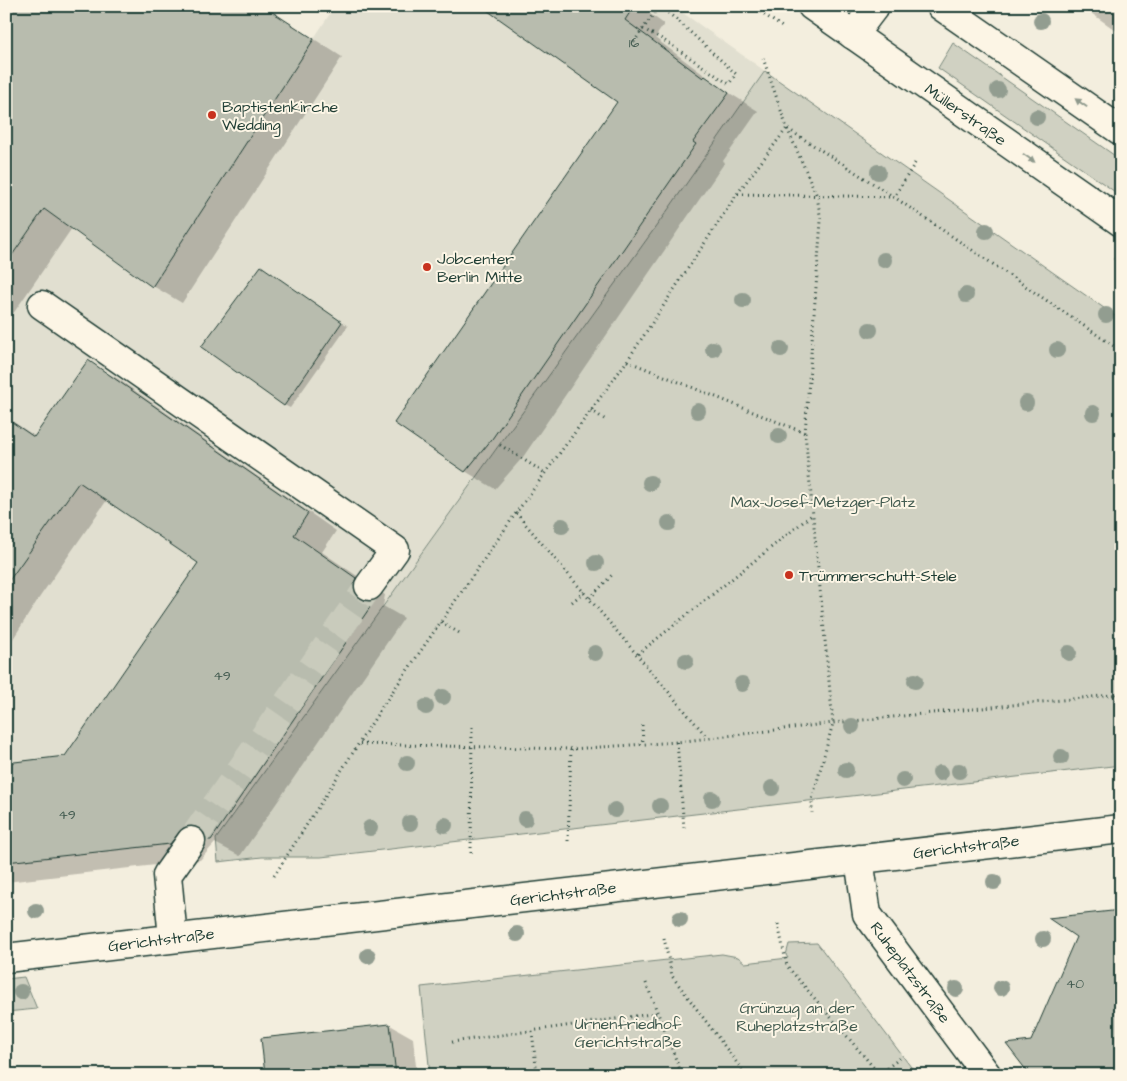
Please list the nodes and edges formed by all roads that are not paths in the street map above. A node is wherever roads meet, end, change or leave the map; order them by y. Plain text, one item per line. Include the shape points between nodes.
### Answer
1 (812, 6) edge
2 (875, 6) edge
3 (941, 6) edge
4 (853, 35) junction
5 (1121, 131) edge
6 (1121, 222) edge
7 (42, 305) dead end
8 (369, 586) tunnel mouth
9 (1121, 829) edge
10 (183, 842) tunnel mouth
11 (860, 859) junction
12 (168, 939) junction
13 (6, 958) edge
14 (987, 1075) edge

1 - 4 street, Müllerstraße
2 - 4 street
5 -> 3 street
4 -> 6 street, Müllerstraße
7 - 8 street via 395,550
9 - 11 street, Gerichtstraße
10 - 12 street via 167,875
11 - 12 street, Gerichtstraße
11 - 14 street, Ruheplatzstraße via 867,914
12 - 13 street, Gerichtstraße

